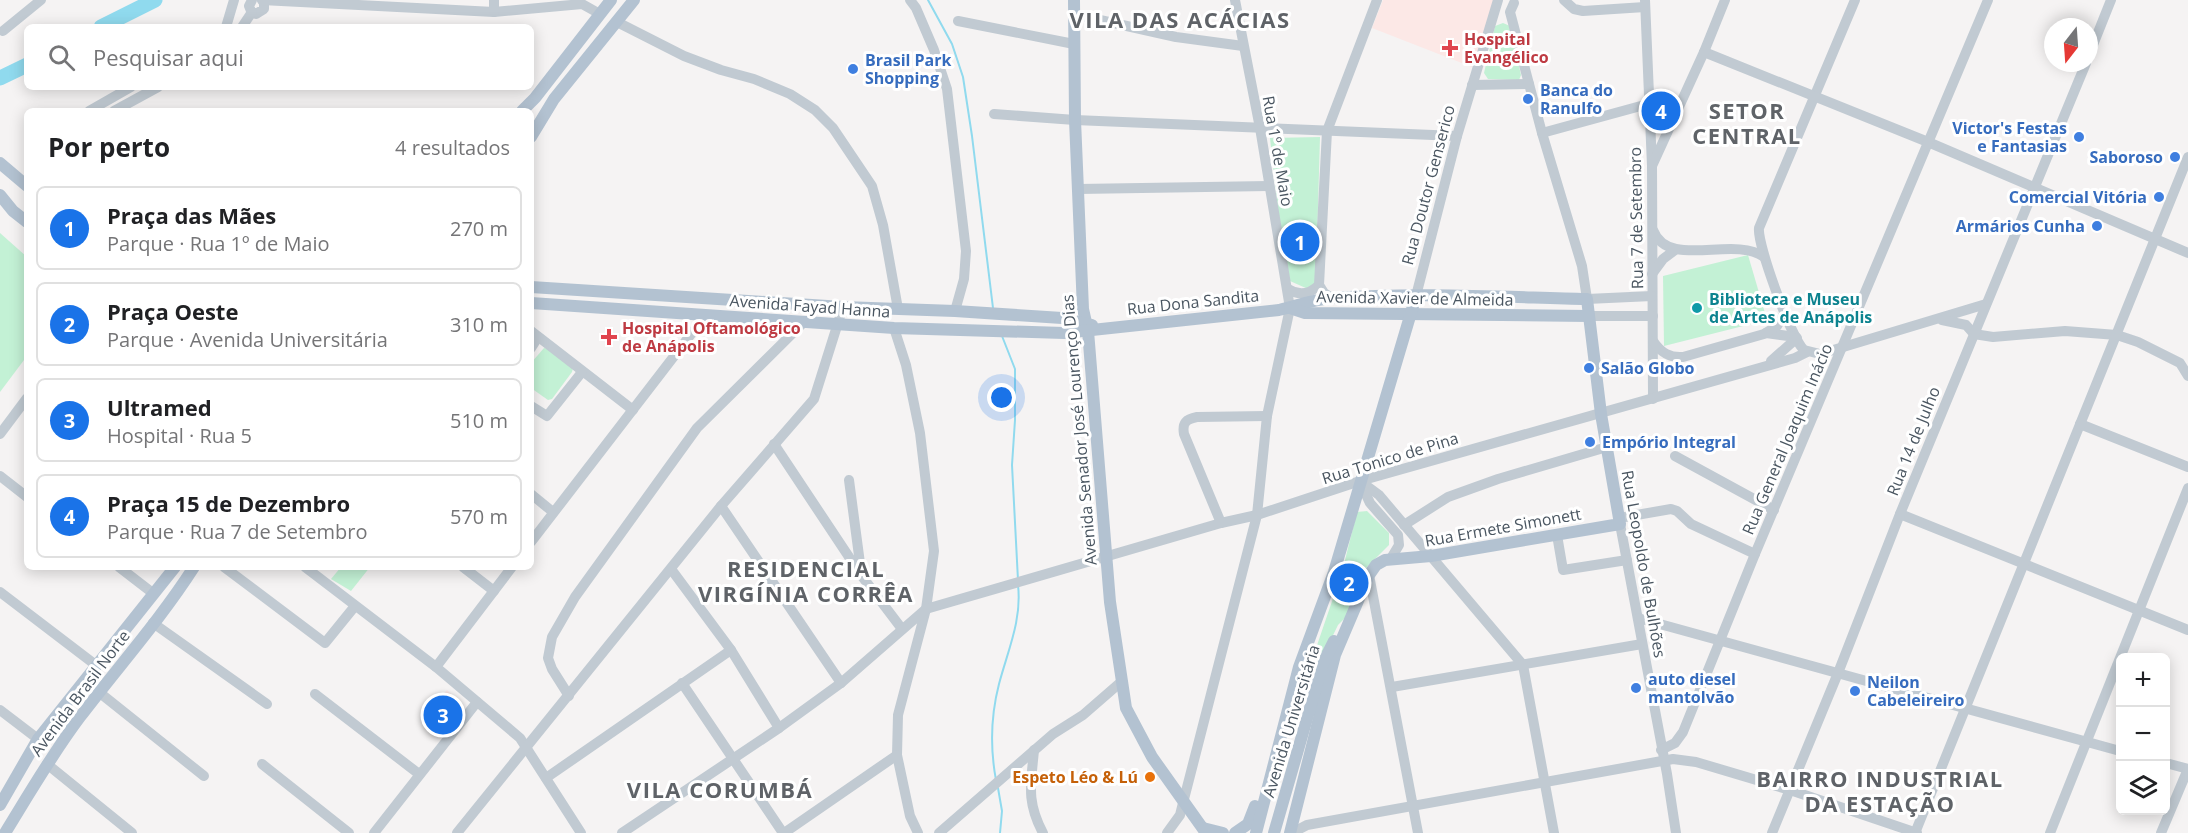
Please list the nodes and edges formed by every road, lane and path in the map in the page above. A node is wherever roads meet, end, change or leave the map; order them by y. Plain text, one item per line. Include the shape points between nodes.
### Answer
1 (41, 0) edge
2 (234, 0) edge
3 (252, 0) edge
4 (262, 0) edge
5 (494, 0) edge
6 (611, 0) edge
7 (634, 0) edge
8 (910, 0) edge
9 (1074, 0) edge
10 (1235, 0) edge
11 (1377, 0) edge
12 (1498, 0) edge
13 (1564, 0) edge
14 (1725, 0) edge
15 (1855, 0) edge
16 (1988, 0) edge
17 (2111, 0) edge
18 (1516, 1) edge
19 (582, 2) edge
20 (1645, 3) edge
21 (252, 12) junction
22 (494, 12) junction
23 (600, 14) junction
24 (1073, 14) junction
25 (1493, 15) junction
26 (1512, 20) junction
27 (958, 21) dead end
28 (616, 22) junction
29 (227, 24) edge
30 (244, 24) edge
31 (3, 31) dead end
32 (2098, 32) edge
33 (1074, 44) junction
34 (1244, 46) junction
35 (1704, 52) junction
36 (2082, 72) edge
37 (1529, 84) junction
38 (1472, 85) junction
39 (126, 90) edge
40 (152, 90) edge
41 (1815, 96) junction
42 (535, 98) junction
43 (554, 99) junction
44 (1648, 104) junction
45 (94, 108) edge
46 (120, 108) edge
47 (525, 108) edge
48 (529, 108) edge
49 (994, 114) dead end
50 (1075, 120) junction
51 (534, 122) edge
52 (1260, 128) junction
53 (534, 131) edge
54 (1327, 131) junction
55 (1542, 133) junction
56 (1457, 136) junction
57 (1928, 142) junction
58 (2188, 157) edge
59 (0, 163) edge
60 (1652, 166) junction
61 (24, 179) edge
62 (1269, 186) junction
63 (2036, 188) junction
64 (1078, 189) junction
65 (0, 195) edge
66 (24, 220) edge
67 (1651, 223) junction
68 (2156, 239) junction
69 (1675, 250) junction
70 (2188, 253) edge
71 (1764, 257) junction
72 (1652, 274) junction
73 (1319, 285) junction
74 (534, 287) edge
75 (1288, 289) junction
76 (636, 294) junction
77 (1416, 296) junction
78 (1652, 296) junction
79 (1332, 298) junction
80 (1587, 299) junction
81 (534, 303) edge
82 (1986, 304) junction
83 (843, 306) junction
84 (1290, 308) junction
85 (898, 309) junction
86 (635, 310) junction
87 (955, 311) junction
88 (1785, 312) junction
89 (1411, 314) junction
90 (705, 316) junction
91 (1589, 316) junction
92 (1653, 316) junction
93 (1936, 319) junction
94 (804, 322) junction
95 (839, 324) junction
96 (1091, 327) junction
97 (894, 328) junction
98 (535, 334) edge
99 (1764, 334) junction
100 (1974, 334) junction
101 (2118, 335) junction
102 (1796, 338) junction
103 (1653, 341) junction
104 (1842, 346) junction
105 (1807, 352) junction
106 (1763, 366) junction
107 (582, 372) junction
108 (2188, 376) edge
109 (1653, 399) junction
110 (24, 402) edge
111 (534, 408) edge
112 (633, 410) junction
113 (1601, 414) junction
114 (1268, 416) junction
115 (2080, 424) junction
116 (0, 434) edge
117 (774, 444) junction
118 (1607, 447) junction
119 (1675, 456) dead end
120 (2188, 467) edge
121 (0, 476) edge
122 (849, 480) dead end
123 (1360, 481) junction
124 (2188, 488) edge
125 (24, 495) edge
126 (534, 496) edge
127 (721, 506) junction
128 (1774, 510) junction
129 (554, 512) junction
130 (1900, 514) junction
131 (1257, 515) junction
132 (1620, 521) junction
133 (1221, 523) junction
134 (1404, 525) junction
135 (1557, 535) junction
136 (534, 538) edge
137 (1755, 554) junction
138 (1431, 556) junction
139 (1107, 557) junction
140 (1390, 560) junction
141 (1627, 560) junction
142 (2025, 565) junction
143 (671, 569) junction
144 (123, 570) edge
145 (173, 570) edge
146 (193, 570) edge
147 (228, 570) edge
148 (309, 570) edge
149 (467, 570) edge
150 (511, 570) edge
151 (861, 575) junction
152 (1369, 575) junction
153 (494, 591) junction
154 (0, 592) edge
155 (154, 594) junction
156 (355, 606) junction
157 (926, 609) junction
158 (2138, 611) junction
159 (1638, 618) junction
160 (153, 623) junction
161 (1348, 624) junction
162 (902, 629) junction
163 (1311, 630) junction
164 (2188, 630) edge
165 (1719, 641) junction
166 (1642, 644) junction
167 (731, 650) junction
168 (1523, 665) junction
169 (97, 666) junction
170 (436, 667) junction
171 (1838, 673) junction
172 (1121, 682) junction
173 (682, 683) junction
174 (841, 683) junction
175 (1392, 687) junction
176 (100, 693) junction
177 (315, 694) dead end
178 (569, 696) junction
179 (1291, 697) junction
180 (477, 702) junction
181 (267, 704) dead end
182 (1966, 708) junction
183 (0, 710) edge
184 (779, 728) junction
185 (38, 739) junction
186 (2087, 741) junction
187 (525, 747) junction
188 (1035, 750) junction
189 (2116, 750) edge
190 (897, 755) junction
191 (1662, 755) junction
192 (733, 759) junction
193 (47, 764) junction
194 (262, 764) dead end
195 (2170, 764) edge
196 (2188, 769) edge
197 (419, 774) junction
198 (204, 777) dead end
199 (546, 778) junction
200 (1544, 782) junction
201 (1790, 790) junction
202 (1183, 803) junction
203 (0, 805) edge
204 (1413, 806) junction
205 (1204, 830) edge
206 (5, 833) edge
207 (132, 833) edge
208 (349, 833) edge
209 (374, 833) edge
210 (457, 833) edge
211 (582, 833) edge
212 (622, 833) edge
213 (783, 833) edge
214 (918, 833) edge
215 (939, 833) edge
216 (1043, 833) edge
217 (1167, 833) edge
218 (1223, 833) edge
219 (1235, 833) edge
220 (1256, 833) edge
221 (1263, 833) edge
222 (1274, 833) edge
223 (1291, 833) edge
224 (1418, 833) edge
225 (1554, 833) edge
226 (1676, 833) edge
227 (1772, 833) edge
228 (1916, 833) edge
229 (2050, 833) edge
230 (2161, 833) edge

1 - 31 street
2 - 29 street
3 - 21 street
4 - 21 street via 262,11
4 - 22 street
5 - 22 street
6 - 23 main road
7 - 28 main road
8 - 87 street via 947,89 966,251 964,279
9 - 24 main road, Avenida Senador José Lourenço Dias
10 - 34 street, Rua 1º de Maio
11 - 54 street
12 - 25 street, Rua Doutor Genserico
13 - 20 street via 1583,11
14 - 35 street
15 - 41 street
16 - 57 street, Rua General Joaquim Inácio
17 - 32 street
18 - 26 street via 1510,12
19 - 22 street
19 - 23 street
20 - 44 street, Rua 7 de Setembro
21 - 30 street
23 - 42 main road
24 - 33 main road, Avenida Senador José Lourenço Dias
24 - 34 street via 1193,40
25 - 26 street via 1502,14
25 - 38 street, Rua Doutor Genserico
26 - 37 street
27 - 33 street
28 - 43 main road
28 - 85 street via 684,56 789,94 827,122 872,186
33 - 50 main road, Avenida Senador José Lourenço Dias
34 - 52 street, Rua 1º de Maio
35 - 41 street
35 - 60 street
36 - 63 street, Rua 14 de Julho
37 - 38 street
37 - 55 street
38 - 56 street, Rua Doutor Genserico
39 - 45 street
40 - 46 street
41 - 57 street
41 - 71 street via 1759,228
42 - 47 main road
42 - 48 main road
43 - 51 main road
43 - 53 main road
44 - 55 street
44 - 60 street, Rua 7 de Setembro
49 - 50 street
50 - 52 street
50 - 64 main road, Avenida Senador José Lourenço Dias
52 - 54 street
52 - 62 street, Rua 1º de Maio
54 - 56 street
54 - 73 street
55 - 80 street via 1582,266
56 - 77 street, Rua Doutor Genserico
57 - 63 street
57 - 104 street, Rua General Joaquim Inácio
58 - 68 street
59 - 61 main road
60 - 67 street, Rua 7 de Setembro
62 - 64 street
62 - 75 street, Rua 1º de Maio
63 - 68 street
63 - 82 street, Rua 14 de Julho
64 - 96 main road, Avenida Senador José Lourenço Dias via 1083,309
65 - 66 main road
67 - 69 street via 1659,242
67 - 72 street, Rua 7 de Setembro
68 - 70 street
68 - 101 street
69 - 71 street via 1743,249
69 - 72 street
71 - 88 street
72 - 78 street, Rua 7 de Setembro
73 - 75 street via 1305,294
73 - 79 street
74 - 76 main road, Avenida Fayad Hanna
75 - 84 street, Rua 1º de Maio
76 - 83 main road, Avenida Fayad Hanna
76 - 86 main road
77 - 79 main road, Avenida Xavier de Almeida
77 - 80 main road, Avenida Xavier de Almeida
77 - 89 main road, Rua Doutor Genserico
78 - 80 street, Avenida Xavier de Almeida
78 - 92 street, Rua 7 de Setembro
79 - 84 main road, Avenida Xavier de Almeida
80 - 91 main road, Rua Leopoldo de Bulhões
81 - 86 main road, Avenida Fayad Hanna
82 - 93 street
82 - 100 street, Rua 14 de Julho
83 - 85 main road, Avenida Fayad Hanna
83 - 95 street
84 - 89 main road, Avenida Xavier de Almeida via 1305,314
84 - 96 main road, Rua Dona Sandita
84 - 114 street, Rua 1º de Maio
85 - 87 main road, Avenida Fayad Hanna
86 - 90 main road, Avenida Fayad Hanna
87 - 96 main road, Avenida Fayad Hanna via 1062,318
88 - 99 street via 1778,326
88 - 102 street
89 - 91 main road, Avenida Xavier de Almeida
89 - 123 main road, Rua Doutor Genserico
90 - 94 main road, Avenida Fayad Hanna
90 - 112 street
91 - 92 street, Avenida Xavier de Almeida
91 - 113 main road, Rua Leopoldo de Bulhões
92 - 103 street, Rua 7 de Setembro
93 - 100 street via 1966,325
93 - 104 street
94 - 95 main road, Avenida Fayad Hanna
94 - 178 street via 697,428 575,597 552,637 548,658
95 - 97 main road, Avenida Fayad Hanna
95 - 117 street via 814,399
96 - 97 main road, Avenida Fayad Hanna via 1007,332
96 - 139 main road, Avenida Senador José Lourenço Dias
97 - 157 street via 906,365 924,457 934,551
98 - 107 street
99 - 102 street
99 - 103 street via 1683,357 1664,353
100 - 101 street via 1993,337 2065,331
100 - 130 street, Rua 14 de Julho
101 - 108 street via 2180,363
101 - 115 street
102 - 105 street
102 - 106 street, Rua Tonico de Pina
103 - 109 street, Rua 7 de Setembro
104 - 105 street, Rua Tonico de Pina via 1820,354
104 - 128 street, Rua General Joaquim Inácio
105 - 106 street, Rua Tonico de Pina
106 - 109 street, Rua Tonico de Pina
107 - 111 street via 547,416
107 - 112 street
109 - 113 street, Rua Tonico de Pina
110 - 116 street
112 - 129 street
113 - 118 main road, Rua Leopoldo de Bulhões
113 - 123 street, Rua Tonico de Pina
114 - 131 street, Rua 1º de Maio
114 - 133 street via 1197,417 1184,422 1184,434
115 - 120 street
115 - 142 street
117 - 127 street
117 - 151 street
118 - 132 main road, Rua Leopoldo de Bulhões
118 - 134 street via 1448,497
119 - 128 street
121 - 125 street
122 - 151 street
123 - 131 street, Rua Tonico de Pina
123 - 134 street via 1379,495
123 - 140 street via 1371,503 1398,535 1399,545
123 - 163 main road, Avenida Universitária via 1334,572
124 - 158 street
126 - 129 street
127 - 143 street
127 - 174 street
128 - 137 street, Rua General Joaquim Inácio
129 - 136 street
130 - 142 street
130 - 171 street, Rua 14 de Julho
131 - 133 street, Rua Tonico de Pina
131 - 202 street, Rua 1º de Maio
132 - 135 main road, Rua Ermete Simonett
132 - 137 street, Rua Ermete Simonett via 1671,509 1691,524
132 - 141 street, Rua Leopoldo de Bulhões
133 - 139 street, Rua Tonico de Pina
134 - 138 street
135 - 138 main road, Rua Ermete Simonett
135 - 141 street via 1563,570
137 - 165 street, Rua General Joaquim Inácio
138 - 140 main road, Rua Ermete Simonett
138 - 168 street
139 - 157 street, Rua Tonico de Pina
139 - 172 main road, Avenida Senador José Lourenço Dias
140 - 152 main road via 1376,565
141 - 159 street, Rua Leopoldo de Bulhões
142 - 158 street
142 - 182 street
143 - 167 street
143 - 178 street
144 - 155 street
145 - 155 main road, Avenida Brasil Norte
146 - 160 main road, Avenida Brasil Norte
147 - 156 street via 325,643
148 - 156 street
149 - 153 street
150 - 153 street
151 - 162 street
152 - 161 main road, Avenida Universitária
152 - 175 street
153 - 170 street
154 - 169 street
155 - 169 main road, Avenida Brasil Norte
156 - 170 street
157 - 162 street
157 - 190 street via 898,715
158 - 164 street
158 - 186 street
159 - 165 street
159 - 166 street, Rua Leopoldo de Bulhões
160 - 176 main road, Avenida Brasil Norte
160 - 181 street
161 - 222 main road, Avenida Universitária via 1323,663
161 - 223 main road, Avenida Universitária via 1322,702
162 - 174 street
163 - 179 main road, Avenida Universitária
163 - 221 main road, Avenida Universitária via 1306,671
165 - 171 street
165 - 191 street, Rua General Joaquim Inácio via 1681,736
166 - 168 street
166 - 191 street, Rua Leopoldo de Bulhões
167 - 173 street
167 - 184 street
168 - 175 street
168 - 200 street
169 - 185 main road, Avenida Brasil Norte
170 - 180 street
171 - 182 street
171 - 201 street, Rua 14 de Julho
172 - 188 street
172 - 202 main road, Avenida Senador José Lourenço Dias via 1126,708
173 - 192 street
173 - 199 street
174 - 184 street
175 - 204 street
176 - 193 main road, Avenida Brasil Norte
176 - 198 street
177 - 197 street
178 - 187 street
179 - 219 main road via 1276,731 1252,816
179 - 220 main road, Avenida Universitária
180 - 187 street via 520,738
180 - 197 street
182 - 186 street
182 - 228 street
183 - 185 street
184 - 192 street
185 - 203 main road, Avenida Brasil Norte
186 - 189 street
186 - 229 street
187 - 199 street
187 - 210 street
188 - 215 street
188 - 216 street via 1030,796
190 - 213 street
190 - 214 street via 910,816
191 - 200 street
191 - 201 street
191 - 226 street, Rua Leopoldo de Bulhões
192 - 212 street
192 - 213 street
193 - 206 main road, Avenida Brasil Norte
193 - 207 street
194 - 208 street
195 - 196 street
196 - 230 street
197 - 209 street
199 - 211 street
200 - 204 street
200 - 225 street
201 - 227 street, Rua 14 de Julho
201 - 228 street
202 - 205 main road, Avenida Senador José Lourenço Dias
202 - 217 street, Rua 1º de Maio
204 - 223 street via 1303,825
204 - 224 street
205 - 218 main road

